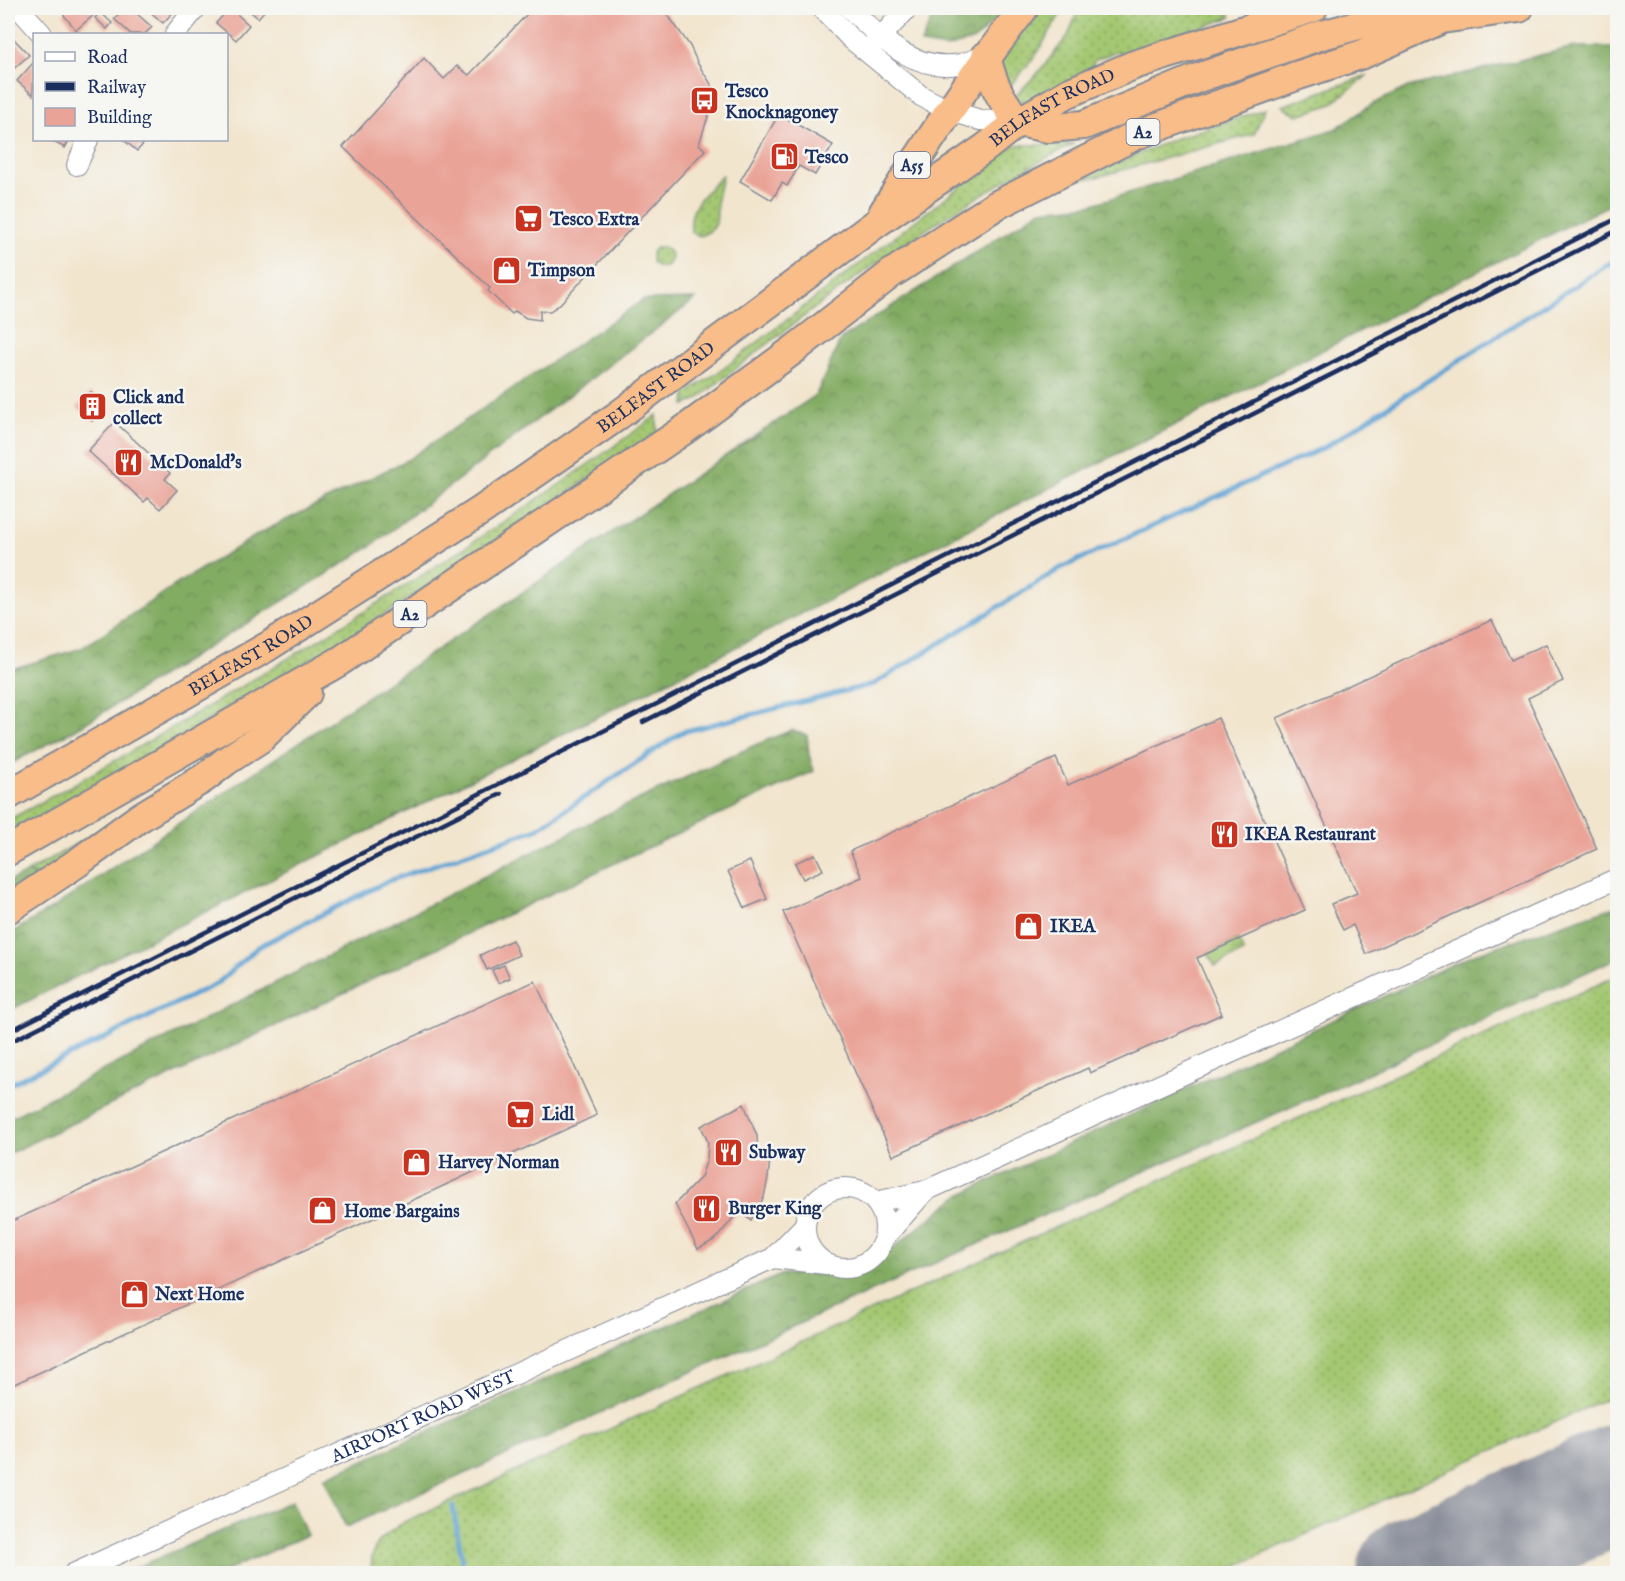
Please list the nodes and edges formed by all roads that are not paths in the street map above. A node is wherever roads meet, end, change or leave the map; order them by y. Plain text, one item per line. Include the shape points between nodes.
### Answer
1 (19, 8) edge
2 (196, 8) edge
3 (822, 8) edge
4 (849, 8) edge
5 (908, 8) edge
6 (1024, 8) edge
7 (1313, 8) edge
8 (1519, 8) edge
9 (1442, 19) junction
10 (1321, 21) edge
11 (41, 33) edge
12 (176, 33) edge
13 (881, 36) junction
14 (868, 52) junction
15 (986, 56) junction
16 (1299, 75) junction
17 (948, 110) junction
18 (1017, 122) junction
19 (88, 141) edge
20 (77, 165) dead end
21 (878, 222) junction
22 (340, 661) junction
23 (8, 795) edge
24 (8, 851) edge
25 (1617, 878) edge
26 (8, 909) edge
27 (925, 1191) junction
28 (876, 1202) junction
29 (805, 1225) junction
30 (884, 1238) junction
31 (773, 1258) junction
32 (826, 1264) junction
33 (73, 1574) edge

1 - 11 street
2 - 12 street
3 - 14 street
4 - 13 street
5 - 13 street
6 - 15 highway, A55
7 - 18 highway, BELFAST ROAD via 1134,65 1068,93
8 - 9 highway, A2
9 - 10 highway via 1359,25
9 - 16 highway, A2 via 1363,54
10 - 16 highway
10 - 18 highway via 1084,125 1048,128
13 - 14 street
13 - 15 street via 898,51 930,64 959,64
14 - 17 street via 921,96
15 - 17 highway, A55
15 - 18 highway via 992,80
16 - 22 highway, A2 via 1136,135 995,206 892,273 684,430
17 - 18 street via 980,120
17 - 21 highway, A55
18 - 21 highway, BELFAST ROAD
19 - 20 street
21 - 23 highway, BELFAST ROAD via 616,417 482,510 267,647
22 - 24 highway, A2
22 - 26 highway via 261,738
25 - 27 street
27 - 28 street
27 - 30 street
28 - 29 street via 854,1189 841,1188 819,1197
28 - 30 street via 884,1219
29 - 31 street, AIRPORT ROAD WEST
29 - 32 street via 810,1248
30 - 32 street via 876,1254 861,1265 837,1268
31 - 32 street
31 - 33 street, AIRPORT ROAD WEST

